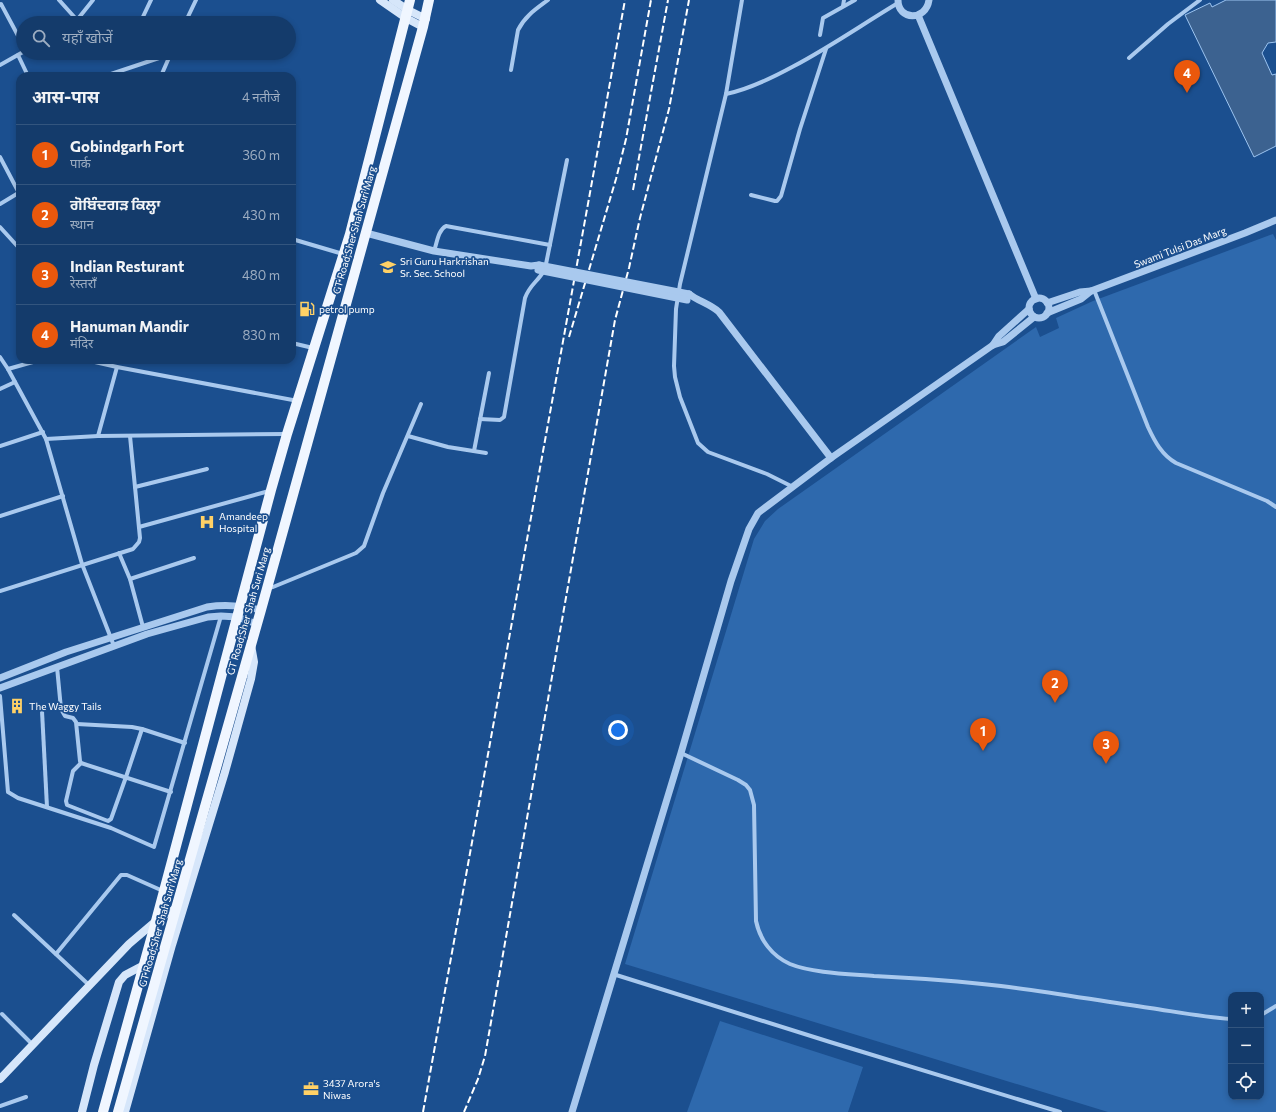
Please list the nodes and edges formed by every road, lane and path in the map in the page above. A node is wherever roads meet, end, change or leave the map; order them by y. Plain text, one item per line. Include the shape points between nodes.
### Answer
1 (59, 0) edge
2 (93, 0) edge
3 (151, 0) edge
4 (196, 0) edge
5 (380, 0) edge
6 (393, 0) edge
7 (410, 0) edge
8 (429, 0) edge
9 (548, 0) edge
10 (742, 0) edge
11 (844, 0) edge
12 (855, 0) edge
13 (929, 0) edge
14 (1200, 0) edge
15 (898, 2) edge
16 (0, 3) edge
17 (843, 6) junction
18 (407, 14) junction
19 (918, 15) junction
20 (73, 16) edge
21 (82, 16) edge
22 (143, 16) edge
23 (188, 16) edge
24 (424, 23) junction
25 (16, 32) edge
26 (820, 35) dead end
27 (826, 49) junction
28 (16, 56) edge
29 (1129, 58) dead end
30 (20, 60) edge
31 (153, 60) edge
32 (168, 60) edge
33 (0, 65) edge
34 (511, 70) dead end
35 (26, 72) edge
36 (117, 72) edge
37 (163, 72) edge
38 (726, 94) junction
39 (0, 157) edge
40 (567, 160) dead end
41 (16, 185) edge
42 (16, 194) edge
43 (751, 195) dead end
44 (0, 204) edge
45 (1276, 220) edge
46 (0, 227) edge
47 (4, 231) junction
48 (366, 233) junction
49 (0, 235) edge
50 (296, 240) edge
51 (16, 244) edge
52 (550, 246) junction
53 (434, 251) junction
54 (343, 254) junction
55 (1092, 291) junction
56 (1036, 299) junction
57 (1047, 303) junction
58 (1029, 309) junction
59 (1047, 313) junction
60 (1034, 317) junction
61 (296, 344) edge
62 (993, 345) junction
63 (315, 348) junction
64 (0, 357) edge
65 (26, 364) edge
66 (104, 364) edge
67 (117, 367) junction
68 (8, 369) junction
69 (489, 372) dead end
70 (15, 382) junction
71 (0, 390) edge
72 (299, 401) junction
73 (421, 404) dead end
74 (480, 419) junction
75 (42, 432) junction
76 (287, 434) junction
77 (98, 436) junction
78 (130, 436) junction
79 (408, 436) junction
80 (46, 439) junction
81 (0, 446) edge
82 (474, 451) junction
83 (486, 453) dead end
84 (831, 458) junction
85 (207, 469) dead end
86 (135, 487) junction
87 (793, 487) junction
88 (271, 490) junction
89 (63, 496) junction
90 (1276, 507) edge
91 (0, 516) edge
92 (139, 527) junction
93 (119, 552) junction
94 (194, 558) dead end
95 (82, 564) junction
96 (130, 579) junction
97 (267, 588) junction
98 (0, 591) edge
99 (241, 606) junction
100 (261, 610) junction
101 (221, 616) junction
102 (237, 617) junction
103 (257, 624) junction
104 (144, 627) junction
105 (110, 638) junction
106 (251, 644) junction
107 (114, 646) junction
108 (58, 667) junction
109 (0, 678) edge
110 (0, 688) edge
111 (0, 696) edge
112 (42, 711) dead end
113 (77, 724) junction
114 (142, 728) junction
115 (185, 743) junction
116 (681, 753) junction
117 (81, 763) junction
118 (126, 777) junction
119 (171, 792) junction
120 (47, 807) junction
121 (164, 891) junction
122 (176, 908) junction
123 (14, 916) dead end
124 (156, 922) junction
125 (56, 954) junction
126 (144, 966) junction
127 (613, 974) junction
128 (89, 986) junction
129 (1276, 1006) edge
130 (1264, 1013) edge
131 (1, 1014) edge
132 (1228, 1019) edge
133 (33, 1045) junction
134 (0, 1079) edge
135 (26, 1097) dead end
136 (0, 1106) edge
137 (82, 1112) edge
138 (103, 1112) edge
139 (118, 1112) edge
140 (125, 1112) edge
141 (572, 1112) edge
142 (1060, 1112) edge

1 - 20 street
2 - 21 street
3 - 22 street
4 - 23 street
5 - 18 main road
6 - 18 main road
7 - 18 main road, GT Road;Sher Shah Suri Marg
8 - 24 main road, GT Road;Sher Shah Suri Marg
9 - 34 street via 527,16 518,30
10 - 38 street
11 - 17 street
12 - 17 street
13 - 19 street via 926,10
14 - 29 street via 1163,27
15 - 19 street via 902,11 912,16
15 - 27 street
16 - 25 street
17 - 26 street via 823,18
18 - 24 main road
18 - 54 main road, GT Road;Sher Shah Suri Marg
19 - 56 street
24 - 48 main road, GT Road;Sher Shah Suri Marg
27 - 38 street via 772,78
27 - 43 street via 781,196 775,201
28 - 33 street
30 - 35 street
31 - 36 street
32 - 37 street
38 - 87 street via 680,284 676,309 675,377 680,397 702,449
39 - 41 street
40 - 52 street
42 - 44 street
45 - 55 street, Swami Tulsi Das Marg
46 - 47 street
47 - 49 street
47 - 51 street
48 - 53 street
48 - 97 main road, GT Road;Sher Shah Suri Marg
50 - 54 street
52 - 53 street via 446,226 440,232
52 - 74 street via 545,270 531,286 525,298 504,417 500,420
53 - 84 street, bridge via 536,267 691,297 712,306
54 - 63 main road, GT Road;Sher Shah Suri Marg
55 - 57 street via 1080,292
55 - 59 street via 1081,299
55 - 90 street via 1126,368 1148,427 1165,456
56 - 57 street via 1043,299
56 - 58 street via 1031,302
57 - 59 street
58 - 60 street
58 - 62 street via 999,336
59 - 60 street via 1043,317
60 - 62 street via 1003,342
61 - 63 street
62 - 84 street
63 - 72 main road, GT Road;Sher Shah Suri Marg
64 - 68 street
65 - 68 street
66 - 67 street
67 - 72 street
67 - 77 street
68 - 70 street
69 - 74 street
70 - 71 street
70 - 75 street
72 - 76 main road, GT Road;Sher Shah Suri Marg
73 - 79 street
74 - 82 street
75 - 80 street
75 - 81 street
76 - 78 street
76 - 88 main road, GT Road;Sher Shah Suri Marg
77 - 78 street
77 - 80 street
78 - 86 street
79 - 82 street
79 - 97 street via 362,549
80 - 89 street
82 - 83 street
84 - 87 street
85 - 86 street
86 - 92 street
87 - 116 street via 758,513 749,529 731,581
88 - 92 street
88 - 99 main road, GT Road;Sher Shah Suri Marg
89 - 91 street
89 - 95 street
92 - 93 street via 139,542 132,549
93 - 95 street
93 - 96 street
94 - 96 street
95 - 98 street
95 - 105 street
96 - 104 street
97 - 100 main road, GT Road;Sher Shah Suri Marg
99 - 100 street
99 - 102 main road, GT Road;Sher Shah Suri Marg
99 - 104 street via 224,604 207,607
100 - 103 main road, GT Road;Sher Shah Suri Marg
101 - 102 street
101 - 107 street via 208,617 147,634
101 - 115 street
102 - 103 street
102 - 121 main road, GT Road;Sher Shah Suri Marg
103 - 106 main road, GT Road;Sher Shah Suri Marg
104 - 105 street
105 - 107 street
105 - 109 street
106 - 122 main road, GT Road;Sher Shah Suri Marg
106 - 140 main road via 254,662 251,679
107 - 108 street
108 - 110 street
108 - 113 street via 62,712
111 - 120 street via 6,790 18,798
112 - 120 street
113 - 114 street
113 - 117 street
114 - 115 street
114 - 118 street
115 - 119 street
116 - 127 street
116 - 132 street via 738,780 750,790 754,805 758,932 768,947 791,964 812,970 1000,986
117 - 118 street
117 - 118 street via 73,771 66,804 68,807 106,820 110,820
118 - 119 street
119 - 120 street via 154,847 111,828
121 - 124 main road, GT Road;Sher Shah Suri Marg
121 - 125 street via 127,874 121,875
122 - 124 main road
122 - 139 main road, GT Road;Sher Shah Suri Marg
123 - 125 street
124 - 126 main road, GT Road;Sher Shah Suri Marg
124 - 128 main road via 129,944
125 - 128 street
126 - 137 main road via 125,975 119,982
126 - 138 main road, GT Road;Sher Shah Suri Marg
127 - 141 street
127 - 142 street
128 - 133 main road
129 - 130 street
131 - 133 street
133 - 134 main road
135 - 136 street

